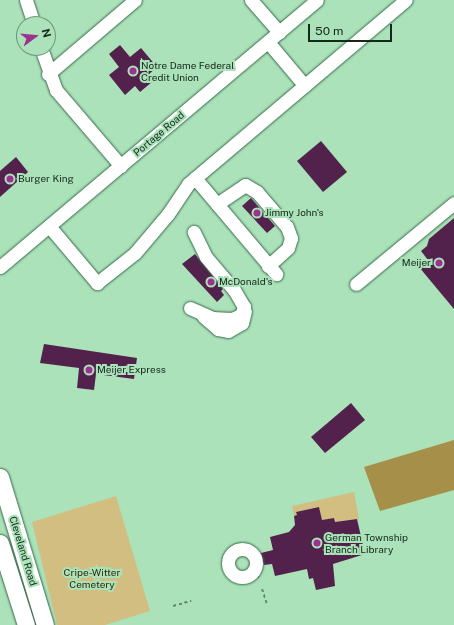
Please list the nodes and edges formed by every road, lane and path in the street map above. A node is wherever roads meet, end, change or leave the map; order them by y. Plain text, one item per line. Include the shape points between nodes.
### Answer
1 (26, 0) edge
2 (135, 0) edge
3 (250, 0) edge
4 (317, 0) edge
5 (406, 0) edge
6 (31, 16) edge
7 (279, 32) junction
8 (268, 42) junction
9 (43, 56) edge
10 (48, 74) junction
11 (304, 86) junction
12 (121, 166) junction
13 (195, 178) junction
14 (454, 203) edge
15 (217, 204) junction
16 (49, 226) junction
17 (194, 232) dead end
18 (0, 267) edge
19 (356, 284) dead end
20 (190, 308) dead end
21 (0, 478) edge
22 (0, 543) edge
23 (256, 576) joint
24 (262, 589) dead end
25 (191, 601) dead end
26 (267, 604) dead end
27 (174, 606) dead end
28 (26, 625) edge
29 (45, 625) edge

1 - 6 street
2 - 10 street
3 - 7 street
4 - 7 street, Portage Road
5 - 11 street
7 - 8 street, Portage Road
8 - 11 street
8 - 12 street, Portage Road
9 - 10 street
10 - 12 street via 67,105
11 - 13 street
12 - 16 street, Portage Road
13 - 15 street
13 - 16 street via 135,253 96,283
14 - 19 street
15 - 15 street via 272,270 288,248 291,238 287,227 257,192 245,185
16 - 18 street, Portage Road
17 - 20 street via 206,257 234,290 244,307 241,315 232,319 212,318
21 - 29 main road, Cleveland Road
22 - 28 main road, Cleveland Road
23 - 23 street via 243,578 232,575 227,565 230,555 237,549 247,550 257,561
24 - 26 path
25 - 27 path

